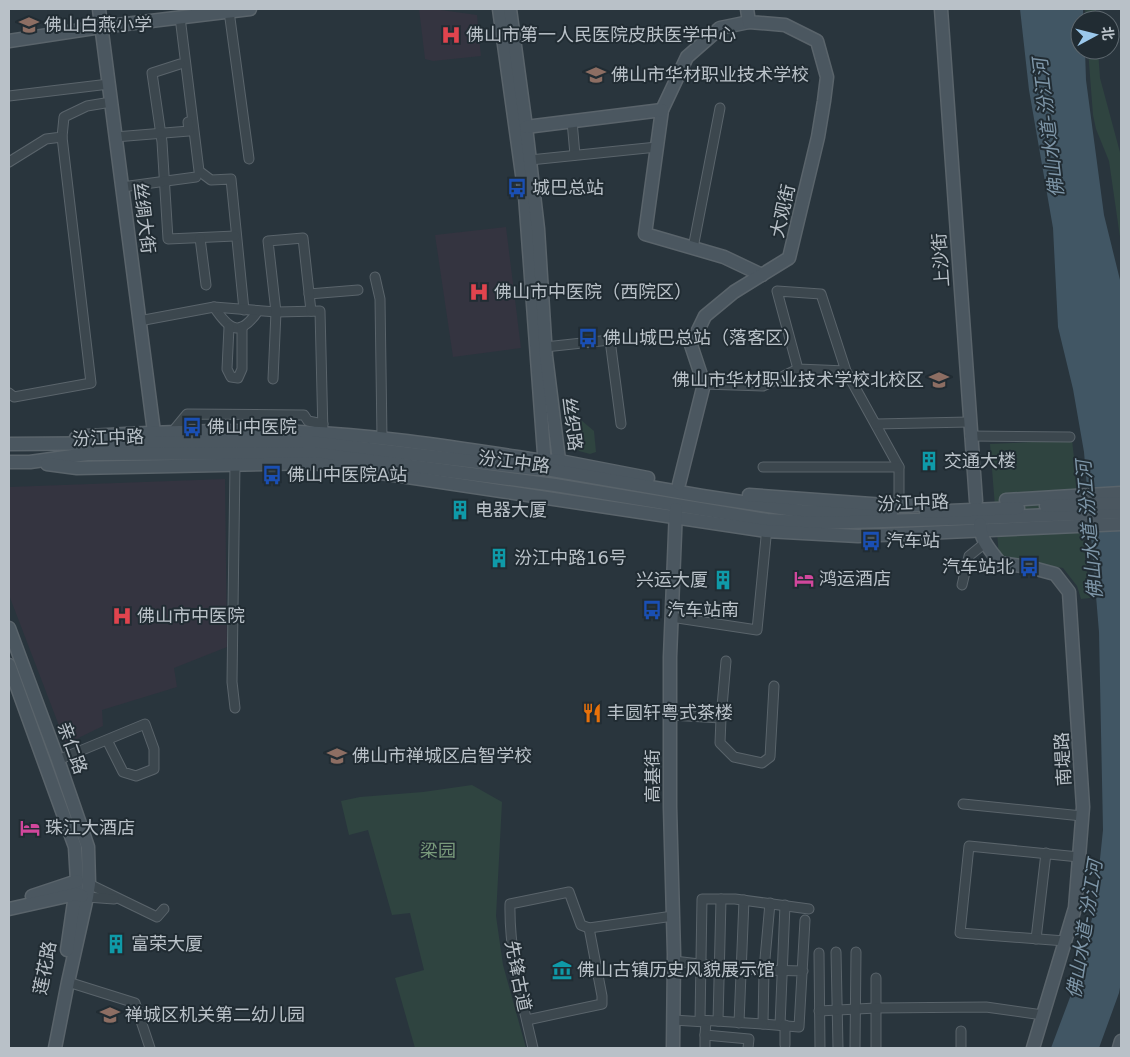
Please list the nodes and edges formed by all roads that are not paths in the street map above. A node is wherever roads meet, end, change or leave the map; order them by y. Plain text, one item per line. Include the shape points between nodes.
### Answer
1 (99, 9) edge
2 (250, 9) edge
3 (500, 9) edge
4 (510, 9) edge
5 (941, 9) edge
6 (229, 11) junction
7 (748, 15) edge
8 (180, 17) junction
9 (101, 27) junction
10 (178, 40) dead end
11 (9, 41) edge
12 (180, 64) junction
13 (108, 84) junction
14 (9, 96) edge
15 (111, 102) junction
16 (720, 108) dead end
17 (662, 110) junction
18 (572, 121) junction
19 (526, 127) junction
20 (161, 134) junction
21 (62, 137) junction
22 (115, 137) junction
23 (657, 146) junction
24 (576, 155) junction
25 (249, 159) dead end
26 (530, 160) junction
27 (9, 162) edge
28 (196, 177) dead end
29 (164, 182) junction
30 (122, 187) junction
31 (235, 236) junction
32 (200, 238) junction
33 (693, 248) junction
34 (762, 275) junction
35 (375, 277) dead end
36 (206, 285) dead end
37 (358, 290) dead end
38 (309, 294) junction
39 (214, 307) junction
40 (244, 310) junction
41 (258, 311) junction
42 (311, 311) junction
43 (276, 312) junction
44 (139, 320) junction
45 (229, 327) junction
46 (242, 328) junction
47 (545, 347) junction
48 (798, 369) junction
49 (846, 371) junction
50 (273, 379) dead end
51 (704, 384) junction
52 (9, 393) edge
53 (969, 422) junction
54 (621, 424) dead end
55 (876, 424) junction
56 (323, 429) junction
57 (173, 431) junction
58 (154, 432) junction
59 (970, 436) junction
60 (1070, 437) dead end
61 (382, 438) junction
62 (9, 444) edge
63 (50, 444) junction
64 (9, 462) edge
65 (30, 462) junction
66 (235, 464) junction
67 (541, 465) junction
68 (560, 466) junction
69 (763, 467) dead end
70 (899, 467) junction
71 (555, 484) junction
72 (679, 484) junction
73 (1121, 493) edge
74 (1121, 502) edge
75 (900, 506) junction
76 (1013, 508) junction
77 (676, 511) junction
78 (1121, 512) edge
79 (978, 515) junction
80 (1121, 524) edge
81 (767, 526) junction
82 (985, 544) junction
83 (962, 585) dead end
84 (671, 618) junction
85 (9, 628) edge
86 (726, 661) dead end
87 (9, 665) edge
88 (774, 686) dead end
89 (235, 708) dead end
90 (670, 715) junction
91 (721, 718) junction
92 (107, 740) junction
93 (58, 760) junction
94 (963, 804) dead end
95 (1082, 816) junction
96 (1046, 853) junction
97 (1079, 857) junction
98 (83, 882) junction
99 (82, 896) junction
100 (119, 899) junction
101 (721, 899) junction
102 (744, 900) junction
103 (9, 903) edge
104 (770, 903) junction
105 (785, 905) junction
106 (9, 909) edge
107 (164, 909) dead end
108 (809, 909) dead end
109 (673, 916) junction
110 (806, 920) dead end
111 (589, 928) junction
112 (1036, 939) junction
113 (1065, 941) junction
114 (836, 952) dead end
115 (856, 952) dead end
116 (819, 953) dead end
117 (674, 961) junction
118 (701, 964) junction
119 (720, 966) junction
120 (741, 969) junction
121 (764, 970) junction
122 (783, 970) junction
123 (802, 971) junction
124 (876, 978) dead end
125 (68, 982) junction
126 (876, 1008) junction
127 (854, 1009) junction
128 (819, 1010) junction
129 (837, 1010) junction
130 (1043, 1015) junction
131 (527, 1020) junction
132 (673, 1020) junction
133 (718, 1021) junction
134 (739, 1023) junction
135 (763, 1024) junction
136 (783, 1025) junction
137 (962, 1030) dead end
138 (705, 1035) junction
139 (1121, 1041) edge
140 (785, 1045) dead end
141 (47, 1048) edge
142 (55, 1048) edge
143 (150, 1048) edge
144 (533, 1048) edge
145 (673, 1048) edge
146 (705, 1048) edge
147 (748, 1048) edge
148 (820, 1048) edge
149 (838, 1048) edge
150 (855, 1048) edge
151 (876, 1048) edge
152 (961, 1048) edge
153 (1033, 1048) edge
154 (1119, 1048) edge

1 - 9 main road, 丝绸大街
2 - 6 main road
3 - 67 main road via 521,165 532,289 526,305
4 - 19 main road, 丝织路
5 - 53 main road, 上沙街
6 - 8 main road
6 - 25 street
7 - 17 main road, 大观街 via 720,28 688,57
7 - 34 main road, 大观街 via 785,25 817,41 827,77 818,137 789,258
8 - 9 main road
8 - 31 street via 199,172 211,180 231,179
9 - 11 main road
9 - 13 main road, 丝绸大街
10 - 12 street
12 - 20 street via 152,73
12 - 20 street via 189,131
13 - 14 street
13 - 15 main road, 丝绸大街
15 - 21 street via 87,106 64,117
15 - 22 main road, 丝绸大街
16 - 33 street
17 - 18 main road
17 - 23 main road, 大观街
18 - 19 main road
18 - 24 street
19 - 26 main road, 丝织路
20 - 22 street
20 - 29 street
21 - 27 street via 46,139
21 - 52 street via 91,383 14,397
22 - 30 main road, 丝绸大街
23 - 24 street
23 - 33 main road, 大观街 via 645,234
24 - 26 street
26 - 47 main road, 丝织路
28 - 29 street
29 - 30 street
29 - 32 street via 168,239
30 - 44 main road, 丝绸大街
31 - 32 street
31 - 40 street
32 - 36 street
33 - 34 main road via 724,257
34 - 51 main road, 大观街 via 734,292 705,316 691,345
35 - 61 street via 380,299
37 - 38 street
38 - 42 street
38 - 43 street via 303,238 268,241
39 - 40 street
39 - 44 street
39 - 45 street
40 - 41 street
41 - 43 street
41 - 46 street
42 - 43 street
42 - 56 street via 320,311
43 - 50 street
44 - 58 main road, 丝绸大街
45 - 46 street
45 - 46 street via 227,369 231,377 238,378 242,369
47 - 54 street via 610,340
47 - 68 main road, 丝织路
48 - 49 street
48 - 49 street via 777,291 821,294
48 - 51 street via 763,386
49 - 55 street
51 - 72 main road
53 - 55 street
53 - 59 main road, 上沙街
55 - 70 street
56 - 57 main road
56 - 57 street via 304,415 187,414
56 - 61 main road
57 - 58 main road
58 - 63 main road via 86,436
59 - 60 street
59 - 79 main road, 上沙街
61 - 67 main road
62 - 63 main road, 汾江中路
63 - 67 main road, 汾江中路 via 310,442
64 - 65 main road, 汾江中路
65 - 66 main road via 77,468
65 - 71 main road, 汾江中路 via 87,454 312,452
66 - 77 main road via 314,463
66 - 89 street via 232,682
67 - 68 main road, 汾江中路
67 - 71 main road, 丝织路
68 - 71 main road, 丝织路
68 - 72 main road
68 - 79 main road, 汾江中路 via 801,511
69 - 70 street
70 - 75 street
71 - 77 main road, 汾江中路
72 - 75 main road via 771,497
73 - 76 main road
74 - 76 main road
75 - 79 main road
76 - 78 main road
76 - 79 main road
76 - 79 main road, 汾江中路
77 - 81 main road
77 - 84 main road, 高基街
79 - 80 main road via 1000,530
79 - 81 main road via 858,536
79 - 82 main road, 南堤路
81 - 84 street via 757,630
82 - 83 street via 969,556
82 - 95 main road, 南堤路 via 1000,563 1055,574 1070,592
84 - 90 main road, 高基街
85 - 93 main road, 亲仁路
86 - 91 street
87 - 98 main road, 亲仁路 via 75,847
88 - 91 street via 770,757 762,763 734,757 720,743
90 - 91 street
90 - 109 main road, 高基街
92 - 92 street via 145,724 154,749 154,769 136,776 123,772
92 - 93 street
93 - 98 main road, 亲仁路 via 88,847
94 - 95 street
95 - 97 main road, 南堤路
96 - 97 street
96 - 112 street
96 - 112 street via 969,846 960,933
97 - 113 main road, 南堤路 via 1075,908
98 - 99 main road
98 - 100 street
98 - 103 main road
99 - 100 street
99 - 106 main road
99 - 125 main road, 莲花路
99 - 141 main road, 莲花路 via 69,941
100 - 107 street via 157,917
101 - 102 street
101 - 118 street via 702,899
101 - 119 street
102 - 104 street
102 - 120 street
104 - 105 street
104 - 121 street
105 - 108 street
105 - 122 street
109 - 111 street
109 - 117 main road, 高基街
110 - 123 street
111 - 131 street via 602,1004
111 - 131 street, 先锋古道 via 581,925 569,892 510,904 514,965
112 - 113 street
113 - 130 main road, 南堤路
114 - 129 street
115 - 127 street
116 - 128 street
117 - 118 street
117 - 132 main road, 高基街
118 - 119 street
118 - 133 street via 700,1020
119 - 120 street
119 - 133 street
120 - 121 street
120 - 134 street
121 - 122 street
121 - 135 street
122 - 123 street
122 - 136 street
123 - 136 street via 799,1027
124 - 126 street
125 - 142 main road, 莲花路
125 - 143 street via 135,1003
126 - 127 street
126 - 130 street via 986,1008
126 - 151 street
127 - 129 street
127 - 150 street
128 - 129 street
128 - 148 street
129 - 149 street
130 - 153 main road, 南堤路
131 - 144 street, 先锋古道
132 - 138 street via 706,1022
132 - 145 main road, 高基街
133 - 134 street
134 - 135 street
135 - 136 street
136 - 140 street
137 - 152 street
138 - 146 street
138 - 147 street via 749,1039
139 - 154 main road

